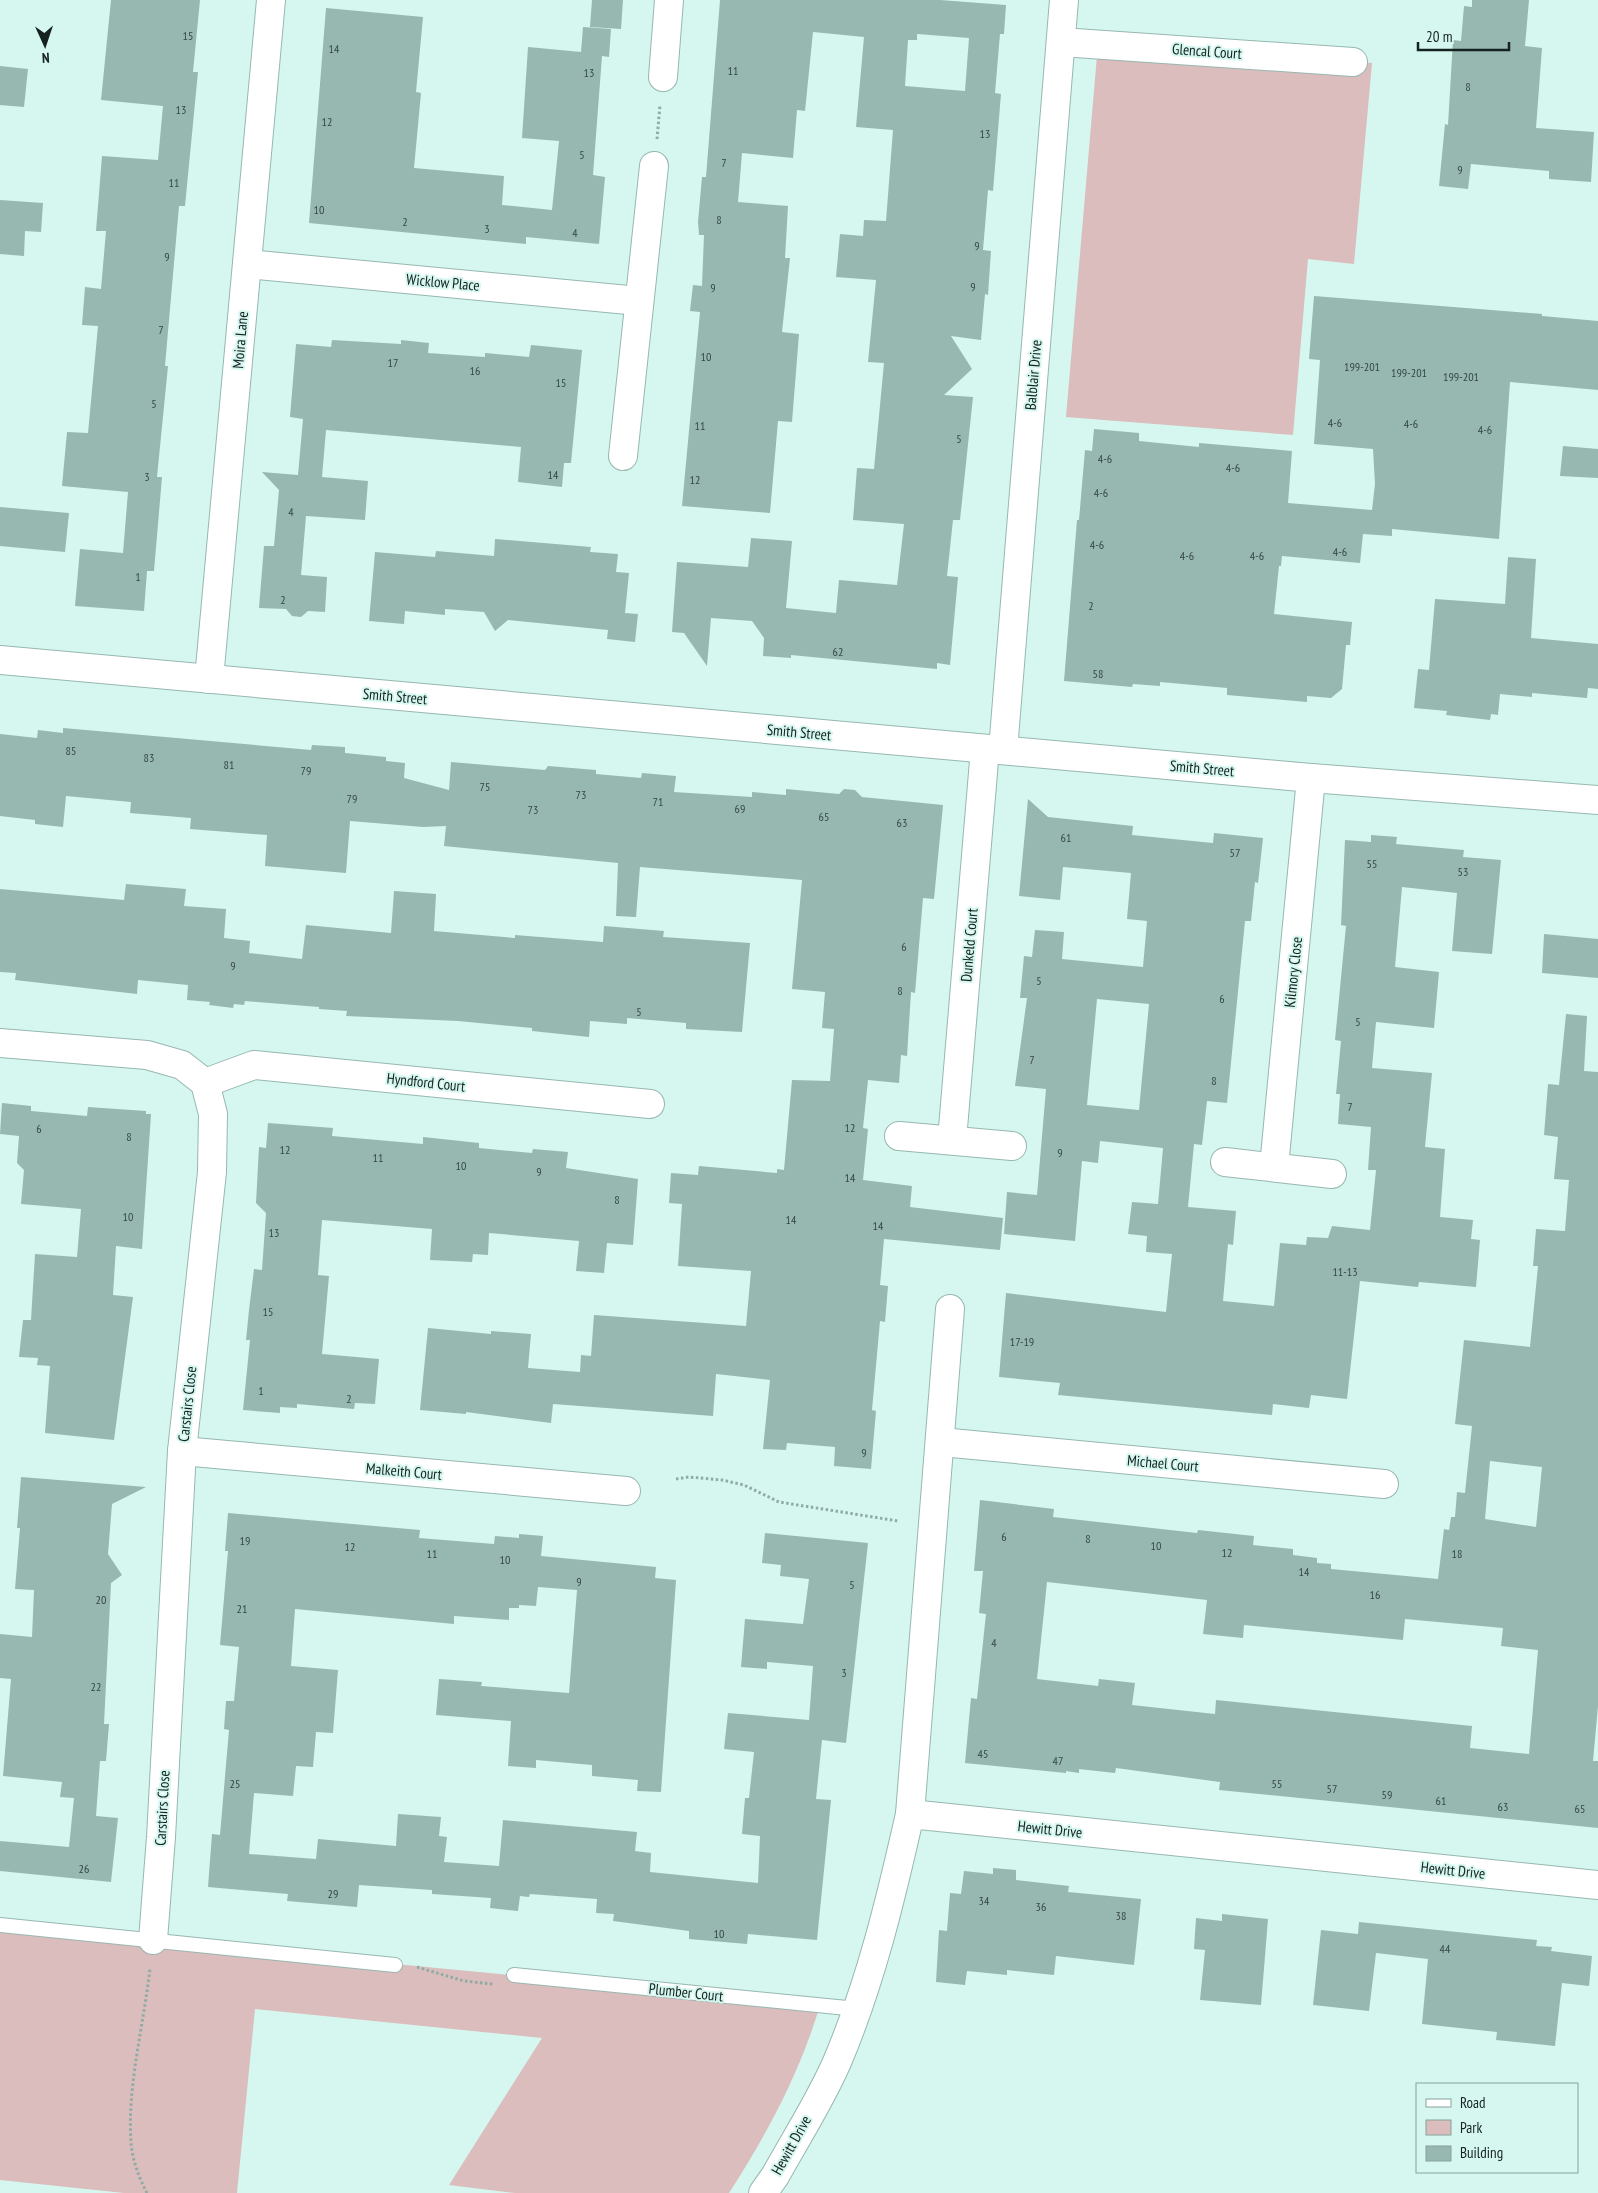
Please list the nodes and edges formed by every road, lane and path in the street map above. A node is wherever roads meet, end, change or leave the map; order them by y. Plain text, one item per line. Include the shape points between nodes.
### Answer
1 (271, 0) edge
2 (669, 0) edge
3 (1064, 0) edge
4 (1061, 42) junction
5 (1353, 62) dead end
6 (663, 77) joint
7 (654, 166) joint
8 (247, 264) junction
9 (639, 301) junction
10 (622, 456) dead end
11 (0, 660) edge
12 (208, 679) junction
13 (994, 749) junction
14 (1311, 778) junction
15 (1598, 800) edge
16 (0, 1043) edge
17 (205, 1083) junction
18 (650, 1104) dead end
19 (899, 1136) dead end
20 (952, 1140) junction
21 (1012, 1146) dead end
22 (1225, 1162) dead end
23 (1274, 1167) junction
24 (1332, 1174) dead end
25 (950, 1309) dead end
26 (941, 1442) junction
27 (182, 1450) junction
28 (676, 1479) dead end
29 (1384, 1484) dead end
30 (626, 1492) dead end
31 (898, 1520) dead end
32 (910, 1814) junction
33 (1598, 1885) edge
34 (0, 1924) edge
35 (153, 1940) junction
36 (395, 1964) joint
37 (514, 1974) joint
38 (857, 2009) junction
39 (147, 2193) edge
40 (763, 2193) edge

1 - 8 street, Moira Lane
2 - 6 street
3 - 4 street, Balblair Drive
4 - 5 street, Glencal Court
4 - 13 street, Balblair Drive
6 - 7 path
7 - 9 street
8 - 9 street, Wicklow Place
8 - 12 street, Moira Lane
9 - 10 street
11 - 12 street, Smith Street
12 - 13 street, Smith Street
13 - 14 street, Smith Street
13 - 20 street, Dunkeld Court
14 - 15 street, Smith Street
14 - 23 street, Kilmory Close
16 - 17 street via 146,1055 182,1064
17 - 18 street, Hyndford Court via 254,1065
17 - 27 street, Carstairs Close via 213,1114 212,1172
19 - 20 street
20 - 21 street
22 - 23 street
23 - 24 street
25 - 26 street
26 - 29 street, Michael Court
26 - 32 street
27 - 30 street, Malkeith Court
27 - 35 street, Carstairs Close
28 - 31 path via 722,1480 744,1485 779,1502
32 - 33 street, Hewitt Drive
32 - 38 street, Hewitt Drive via 890,1905
34 - 35 lane
35 - 36 lane
35 - 39 path via 134,2081 131,2143 139,2177
36 - 37 path via 474,1982 513,1985
37 - 38 lane, Plumber Court
38 - 40 street, Hewitt Drive via 836,2063

